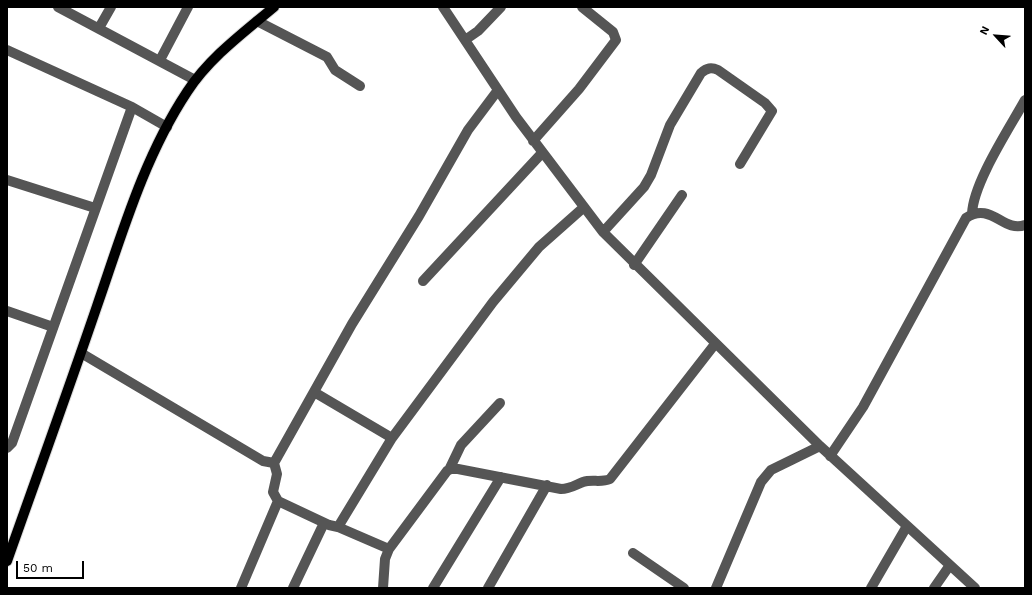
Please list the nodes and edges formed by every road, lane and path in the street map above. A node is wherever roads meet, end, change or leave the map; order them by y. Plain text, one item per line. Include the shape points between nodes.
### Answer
1 (58, 7) edge
2 (111, 7) edge
3 (188, 7) edge
4 (274, 7) edge
5 (443, 7) edge
6 (501, 7) edge
7 (582, 7) edge
8 (257, 21) junction
9 (99, 28) junction
10 (465, 40) junction
11 (7, 50) edge
12 (160, 60) junction
13 (196, 80) junction
14 (360, 86) dead end
15 (498, 90) junction
16 (1025, 100) edge
17 (132, 107) junction
18 (167, 127) junction
19 (533, 141) junction
20 (542, 153) junction
21 (740, 164) dead end
22 (7, 180) edge
23 (682, 196) dead end
24 (95, 208) junction
25 (583, 208) junction
26 (972, 214) junction
27 (1025, 225) edge
28 (603, 232) junction
29 (634, 264) junction
30 (422, 281) dead end
31 (7, 311) edge
32 (53, 327) junction
33 (715, 344) junction
34 (81, 353) junction
35 (314, 392) junction
36 (500, 404) dead end
37 (392, 438) junction
38 (820, 446) junction
39 (7, 448) edge
40 (830, 456) junction
41 (274, 463) junction
42 (449, 470) junction
43 (500, 477) junction
44 (547, 485) junction
45 (278, 501) junction
46 (324, 523) junction
47 (907, 526) junction
48 (338, 527) junction
49 (390, 549) junction
50 (633, 553) dead end
51 (7, 561) edge
52 (950, 565) junction
53 (241, 588) edge
54 (292, 588) edge
55 (383, 588) edge
56 (433, 588) edge
57 (488, 588) edge
58 (684, 588) edge
59 (716, 588) edge
60 (871, 588) edge
61 (934, 588) edge
62 (975, 588) edge

1 - 9 street
2 - 9 street
3 - 12 street
4 - 8 main road
5 - 10 street
6 - 10 street via 478,31
7 - 19 street via 613,32 616,40 579,89
8 - 13 main road via 204,68
8 - 14 street via 327,57 334,70
9 - 12 street
10 - 15 street
11 - 17 street
12 - 13 street
13 - 18 main road
15 - 19 street
15 - 35 street via 468,130 420,216 352,324
16 - 26 street via 980,181 974,197
17 - 18 street
17 - 24 street
18 - 34 main road via 141,184
19 - 20 street
20 - 25 street
20 - 30 street
21 - 28 street via 772,111 765,103 718,70 706,69 701,73 670,125 644,187
22 - 24 street
23 - 29 street
24 - 32 street
25 - 28 street
25 - 37 street via 539,247 493,302
26 - 27 street via 982,212 1014,226
26 - 40 street via 961,225 862,407
28 - 29 street
29 - 33 street
31 - 32 street
32 - 39 street via 12,443
33 - 38 street
33 - 44 street via 610,479 603,482 584,482 567,489
34 - 41 street via 263,461
34 - 51 main road
35 - 37 street
35 - 41 street
36 - 42 street via 461,445
37 - 48 street
38 - 40 street
38 - 59 street via 770,470 760,482
40 - 47 street
41 - 45 street via 277,474 273,492
42 - 43 street via 458,469
42 - 49 street
43 - 44 street
43 - 56 street
44 - 57 street
45 - 46 street
45 - 53 street
46 - 48 street
46 - 54 street
47 - 52 street
47 - 60 street
48 - 49 street
49 - 55 street via 385,559
50 - 58 street
52 - 61 street
52 - 62 street

